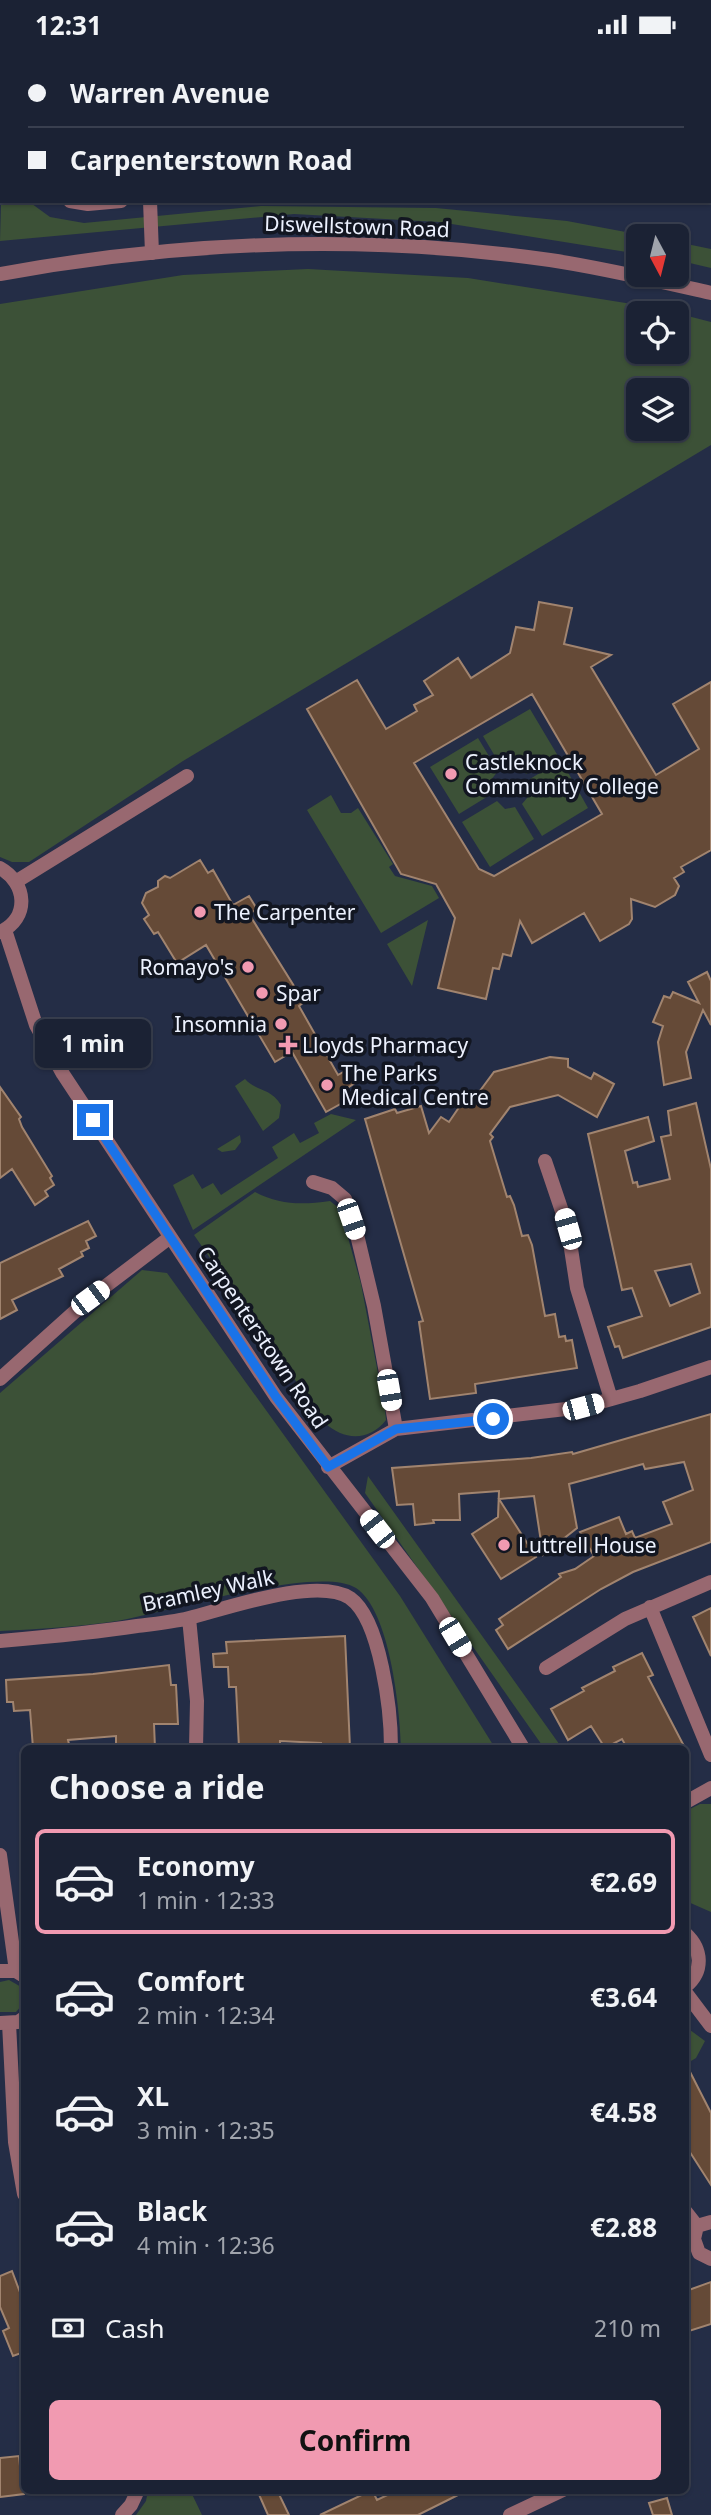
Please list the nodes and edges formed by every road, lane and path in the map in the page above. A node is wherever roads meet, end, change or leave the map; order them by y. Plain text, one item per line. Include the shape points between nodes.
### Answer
1 (150, 203) edge
2 (152, 253) junction
3 (0, 274) edge
4 (711, 293) edge
5 (187, 776) dead end
6 (0, 868) edge
7 (17, 881) junction
8 (2, 931) edge
9 (545, 1161) dead end
10 (313, 1182) dead end
11 (169, 1238) junction
12 (711, 1367) edge
13 (0, 1378) edge
14 (611, 1399) junction
15 (396, 1429) junction
16 (328, 1467) junction
17 (711, 1582) edge
18 (650, 1607) junction
19 (189, 1618) junction
20 (0, 1640) edge
21 (546, 1668) dead end
22 (196, 1745) edge
23 (391, 1745) edge
24 (521, 1745) edge
25 (711, 1755) edge
26 (711, 1788) edge
27 (689, 1800) edge
28 (0, 1855) edge
29 (689, 1937) edge
30 (705, 1956) edge
31 (0, 1971) edge
32 (20, 1973) edge
33 (689, 1982) edge
34 (689, 1997) edge
35 (5, 2023) edge
36 (711, 2027) edge
37 (21, 2177) edge
38 (689, 2213) edge
39 (704, 2224) edge
40 (711, 2259) edge
41 (136, 2494) edge
42 (552, 2494) edge
43 (122, 2515) edge
44 (510, 2515) edge

1 - 2 street
2 - 3 street, Diswellstown Road
2 - 4 street, Diswellstown Road via 244,244 448,250 552,261
5 - 7 street
6 - 7 street
7 - 8 street via 21,909
8 - 11 street, Carpenterstown Road via 43,1039
9 - 14 street via 568,1229 577,1288
10 - 15 street via 345,1199 374,1306
11 - 13 street via 90,1298
11 - 16 street, Carpenterstown Road
12 - 14 street
14 - 15 street via 549,1413
15 - 16 street
16 - 24 street, Carpenterstown Road via 432,1598
17 - 18 street
18 - 21 street
18 - 25 street
19 - 20 street, Bramley Walk via 82,1634
19 - 22 street
19 - 23 street, Bramley Walk via 267,1597 325,1592 347,1597 362,1611 371,1631 389,1710
26 - 27 street
28 - 32 street
29 - 30 street
30 - 33 street
31 - 32 street
34 - 36 street
35 - 37 street
38 - 39 street
39 - 40 street via 694,2235 699,2253
41 - 43 street
42 - 44 street

